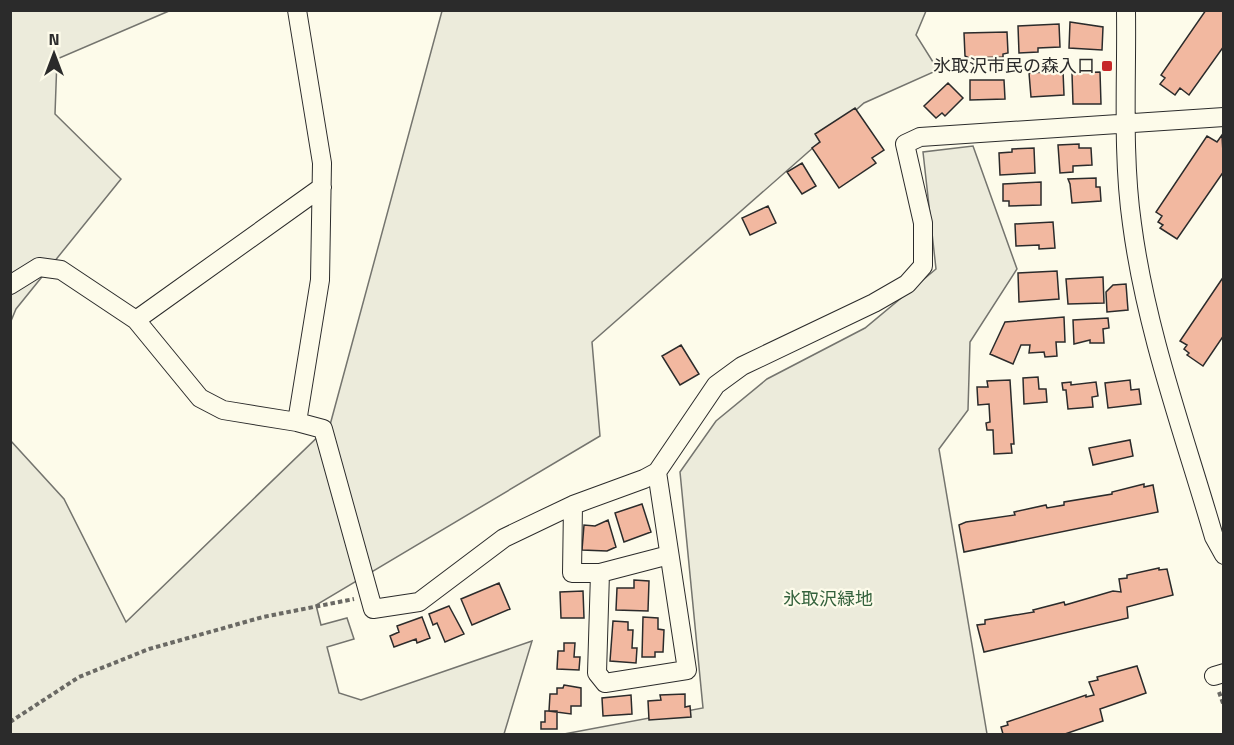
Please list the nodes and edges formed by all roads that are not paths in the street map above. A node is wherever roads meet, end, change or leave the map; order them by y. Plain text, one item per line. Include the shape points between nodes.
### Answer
1 (297, 10) edge
2 (1126, 10) edge
3 (1224, 117) edge
4 (1128, 124) junction
5 (322, 187) junction
6 (10, 285) edge
7 (136, 320) junction
8 (297, 422) junction
9 (657, 472) junction
10 (573, 505) junction
11 (669, 555) junction
12 (1224, 555) edge
13 (600, 573) junction

1 - 5 street via 322,163
2 - 4 street
3 - 4 street
4 - 9 street via 920,137 905,144 923,223 923,267 907,284 874,303 742,366 716,385
4 - 12 street via 1132,224 1148,312 1214,537
5 - 7 street
5 - 8 street via 320,280
6 - 7 street via 39,267 61,270
7 - 8 street via 200,398 223,410
8 - 10 street via 323,429 372,609 419,602 504,538
9 - 10 street
9 - 11 street
10 - 13 street via 572,573
11 - 13 street
11 - 13 street via 687,670 605,683 597,673

